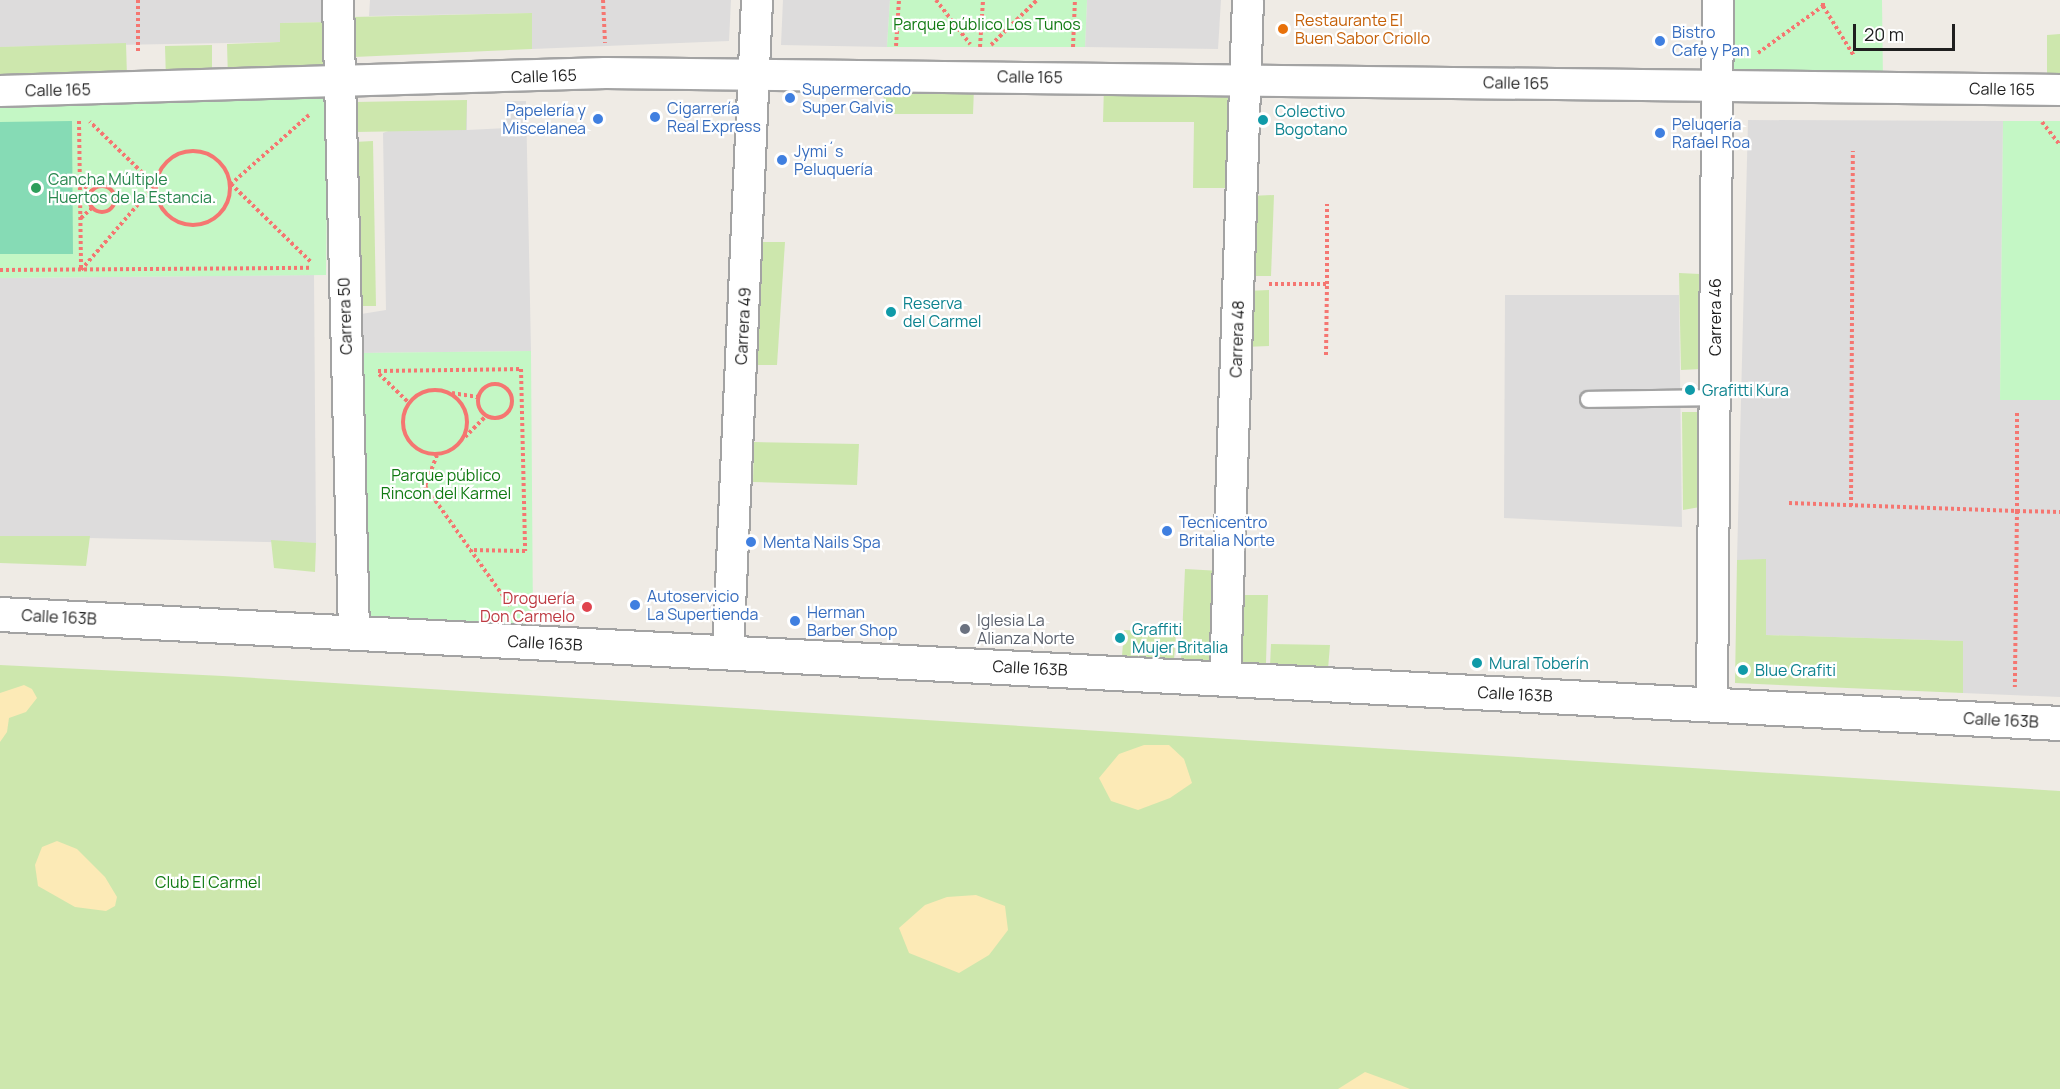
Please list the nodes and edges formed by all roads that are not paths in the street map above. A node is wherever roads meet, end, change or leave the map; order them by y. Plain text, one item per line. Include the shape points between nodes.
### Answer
1 (338, 0) edge
2 (757, 0) edge
3 (1248, 0) edge
4 (1718, 0) edge
5 (754, 74) junction
6 (1246, 80) junction
7 (342, 83) junction
8 (1717, 86) junction
9 (2060, 90) edge
10 (0, 91) edge
11 (1715, 398) junction
12 (1588, 399) dead end
13 (0, 614) edge
14 (354, 632) junction
15 (728, 652) junction
16 (1225, 679) junction
17 (1712, 705) junction
18 (2060, 723) edge

1 - 7 street, Carrera 50
2 - 5 street, Carrera 49
3 - 6 street, Carrera 48
4 - 8 street, Carrera 46
5 - 6 street, Calle 165
5 - 7 street, Calle 165 via 606,73
5 - 15 street, Carrera 49
6 - 8 street, Calle 165
6 - 16 street, Carrera 48
7 - 10 street, Calle 165
7 - 14 street, Carrera 50 via 343,274
8 - 9 street, Calle 165
8 - 11 street, Carrera 46
11 - 12 lane
11 - 17 street, Carrera 46
13 - 14 street, Calle 163B
14 - 15 street, Calle 163B
15 - 16 street, Calle 163B
16 - 17 street, Calle 163B
17 - 18 street, Calle 163B

